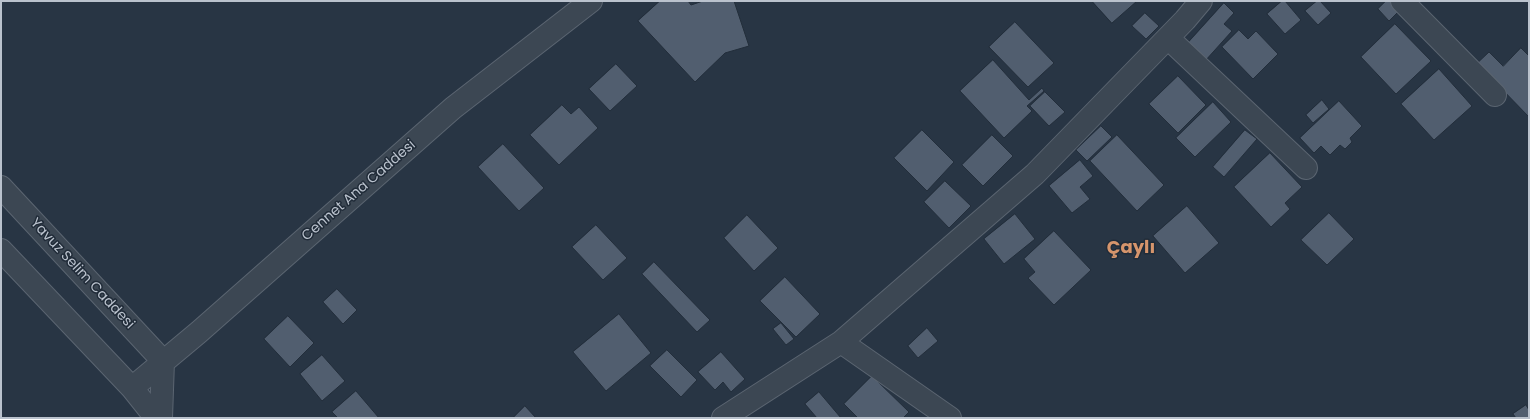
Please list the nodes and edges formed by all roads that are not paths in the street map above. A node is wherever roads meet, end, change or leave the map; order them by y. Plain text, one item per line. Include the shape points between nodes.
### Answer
1 (591, 1) edge
2 (1201, 1) edge
3 (1402, 1) edge
4 (1168, 38) junction
5 (1495, 95) dead end
6 (1306, 168) dead end
7 (1, 187) edge
8 (1, 250) edge
9 (841, 342) junction
10 (163, 361) junction
11 (132, 388) junction
12 (156, 418) edge
13 (161, 418) edge
14 (723, 418) edge
15 (950, 418) edge

1 - 10 street, Cennet Ana Caddesi via 453,108
2 - 4 street
3 - 5 street
4 - 6 street
4 - 9 street via 1035,174
7 - 10 street, Yavuz Selim Caddesi
8 - 11 street
9 - 14 street
9 - 15 street
10 - 11 street, Cennet Ana Caddesi
10 - 13 street
11 - 12 street

